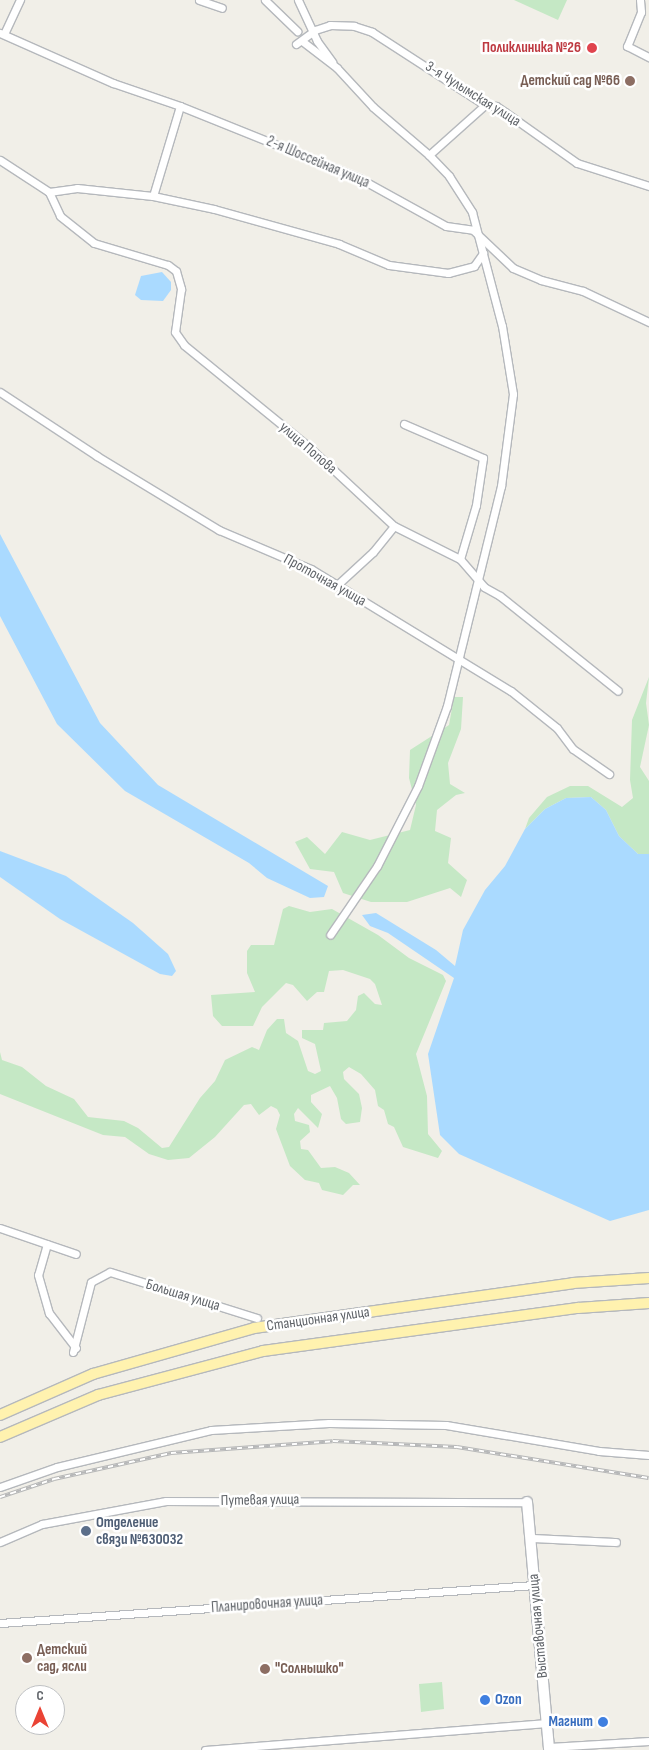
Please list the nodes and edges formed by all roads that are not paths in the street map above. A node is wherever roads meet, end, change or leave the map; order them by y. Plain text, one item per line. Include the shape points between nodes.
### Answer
1 (20, 0) edge
2 (199, 0) edge
3 (265, 0) edge
4 (298, 0) edge
5 (640, 0) edge
6 (222, 8) dead end
7 (315, 30) junction
8 (297, 31) dead end
9 (2, 34) edge
10 (649, 57) edge
11 (337, 68) junction
12 (485, 105) junction
13 (180, 106) junction
14 (429, 155) junction
15 (0, 160) edge
16 (649, 186) edge
17 (49, 192) junction
18 (153, 196) junction
19 (478, 236) junction
20 (483, 253) junction
21 (649, 322) edge
22 (0, 392) edge
23 (404, 424) dead end
24 (394, 526) junction
25 (460, 559) junction
26 (479, 579) junction
27 (336, 586) junction
28 (458, 660) junction
29 (618, 691) dead end
30 (609, 774) dead end
31 (330, 935) dead end
32 (0, 1228) edge
33 (47, 1244) junction
34 (76, 1254) dead end
35 (649, 1278) edge
36 (649, 1303) edge
37 (257, 1318) dead end
38 (0, 1415) edge
39 (0, 1437) edge
40 (649, 1456) edge
41 (0, 1487) edge
42 (527, 1502) joint
43 (531, 1538) junction
44 (0, 1542) edge
45 (616, 1542) dead end
46 (534, 1585) junction
47 (0, 1623) edge
48 (547, 1723) junction
49 (649, 1741) edge
50 (549, 1748) edge
51 (205, 1750) edge

1 - 9 street
2 - 6 street
3 - 8 street
4 - 7 street
5 - 10 street via 641,12 627,46
7 - 11 street via 317,41
7 - 11 street, 3-я Чулымская улица via 299,42
7 - 12 street, 3-я Чулымская улица via 330,25 372,32
9 - 13 street, 2-я Шоссейная улица via 113,83
11 - 14 street via 373,107
12 - 14 street
12 - 16 street, 3-я Чулымская улица via 500,109 577,163
13 - 18 street
13 - 19 street, 2-я Шоссейная улица via 359,178 446,226 473,230
14 - 19 street via 449,176 472,212
15 - 17 street
17 - 18 street via 77,188
17 - 24 street, улица Попова via 60,216 94,243 168,265 176,271 181,289 175,332 184,345 309,447
18 - 20 street via 312,236 389,265 448,273 474,266
19 - 20 street
19 - 21 street, 2-я Шоссейная улица via 513,268 541,280 583,291
20 - 26 street via 502,326 513,394 501,486
22 - 27 street, Проточная улица via 96,456 219,530 252,546 287,556
23 - 25 street via 462,450 476,452 483,458 476,505
24 - 25 street, улица Попова
24 - 27 street via 373,552
25 - 26 street, улица Попова
26 - 28 street
26 - 29 street, улица Попова via 484,587 500,596
27 - 28 street, Проточная улица
28 - 30 street, Проточная улица via 510,691 557,728 573,750
28 - 31 street via 447,706 418,786 377,866
32 - 33 street
33 - 34 street
33 - 37 street, Большая улица via 38,1275 49,1313 75,1350 91,1282 110,1272
35 - 38 main road, Станционная улица via 573,1283 254,1328 94,1374
36 - 39 main road, Станционная улица via 578,1308 262,1351 98,1395
40 - 41 street via 446,1426 329,1424 211,1430 57,1467
42 - 43 street, Выставочная улица
42 - 44 street, Путевая улица via 166,1501 42,1524
43 - 45 street
43 - 46 street, Выставочная улица
46 - 47 street, Планировочная улица
46 - 48 street, Выставочная улица
48 - 50 street, Выставочная улица
48 - 51 street
49 - 50 street

